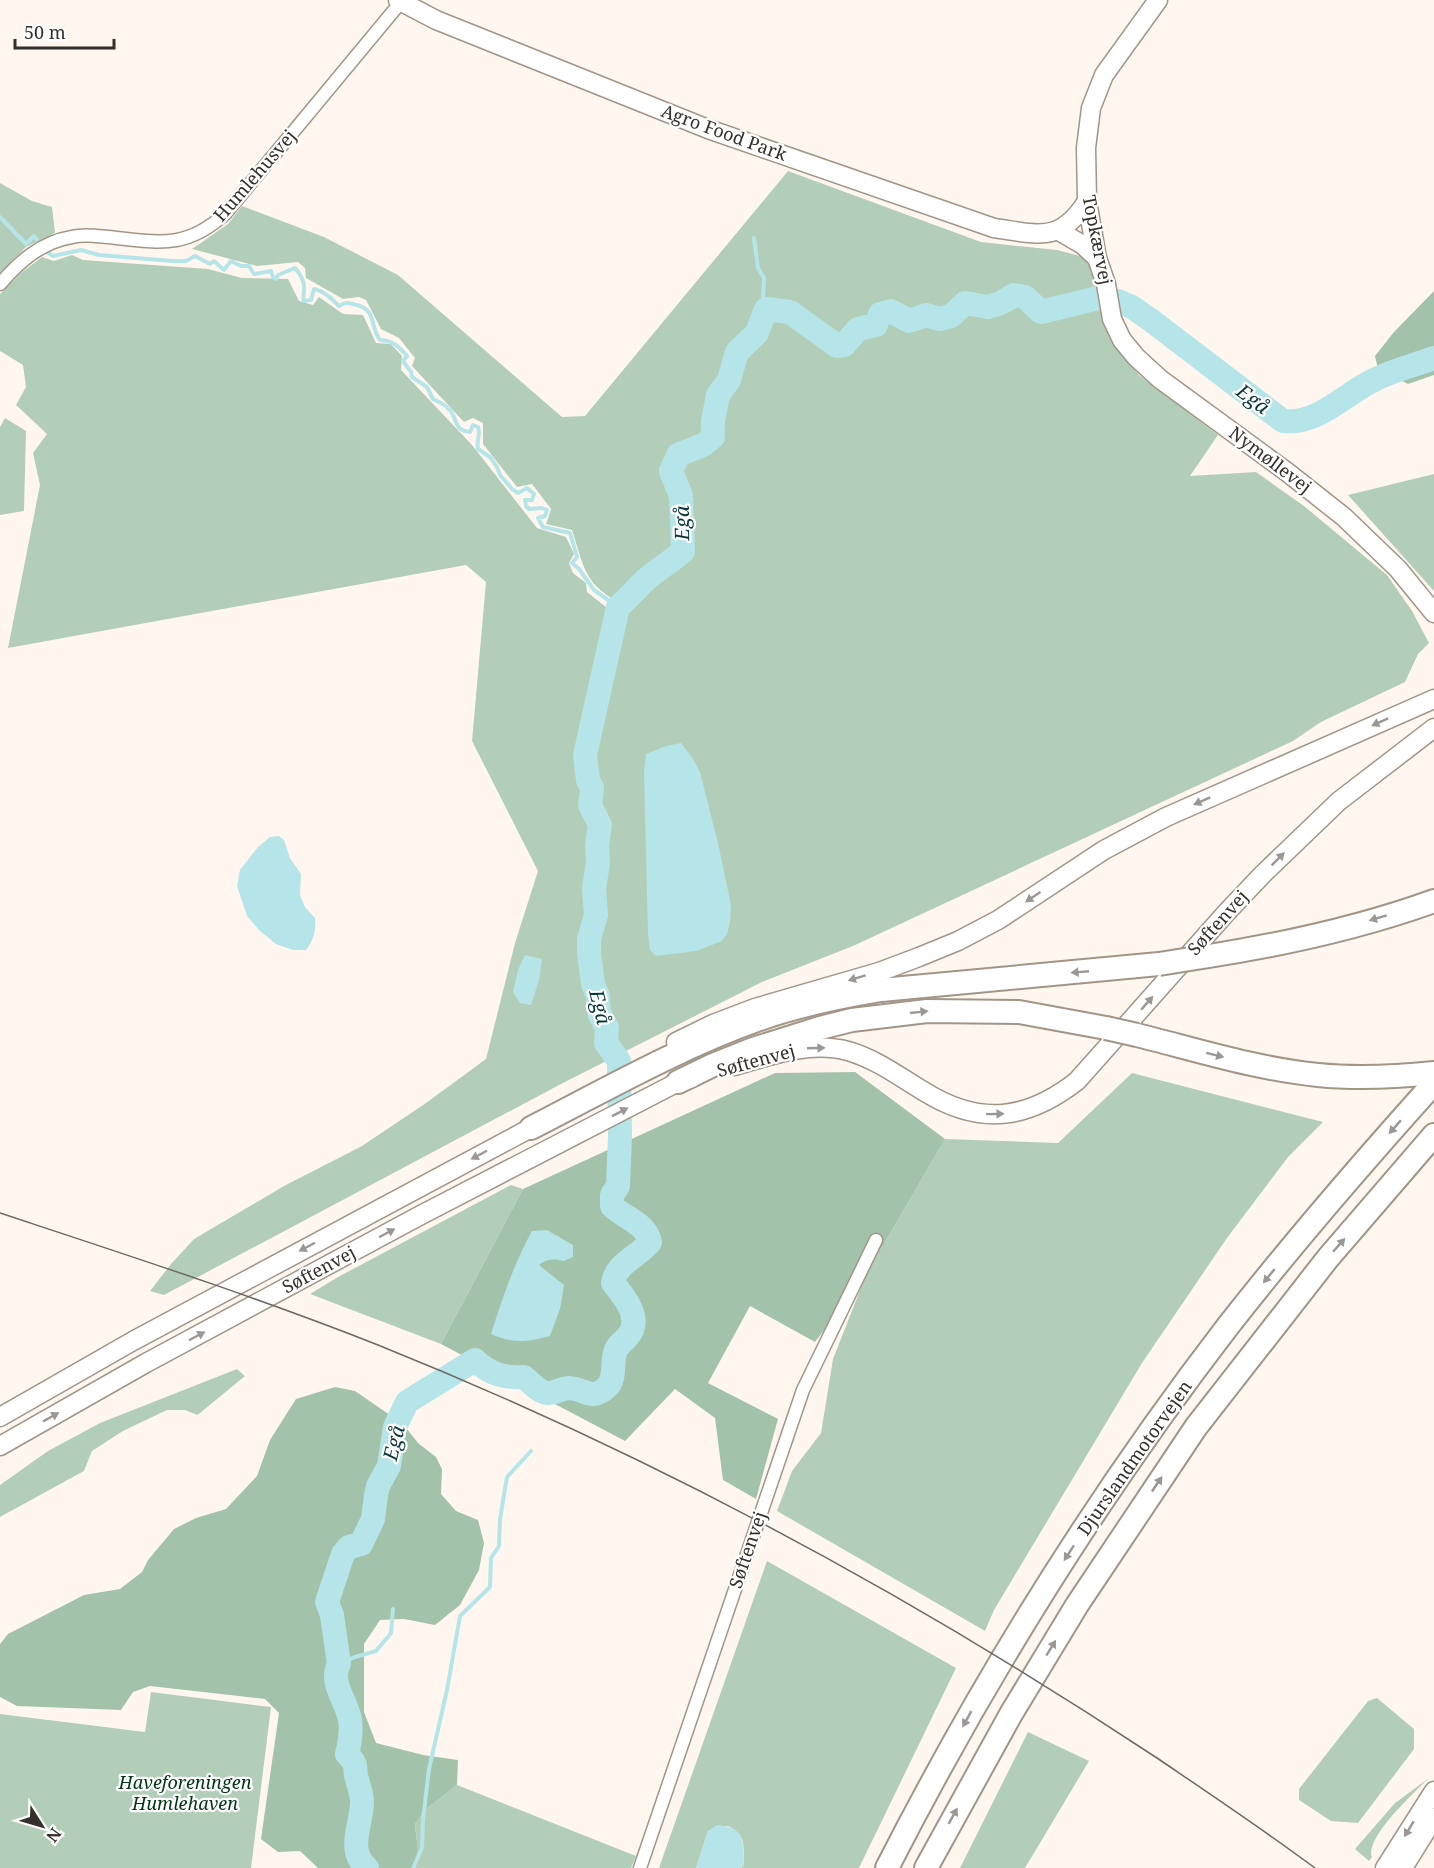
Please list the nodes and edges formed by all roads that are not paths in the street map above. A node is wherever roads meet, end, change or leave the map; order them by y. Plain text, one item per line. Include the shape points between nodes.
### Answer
1 (1158, 0) edge
2 (400, 1) edge
3 (1087, 201) junction
4 (1059, 231) junction
5 (1097, 258) junction
6 (0, 284) edge
7 (1112, 319) joint
8 (1430, 609) edge
9 (1434, 622) edge
10 (1434, 699) edge
11 (1434, 728) edge
12 (1434, 901) edge
13 (672, 1050) junction
14 (1434, 1073) edge
15 (677, 1083) junction
16 (1434, 1083) edge
17 (531, 1128) joint
18 (1434, 1135) edge
19 (876, 1240) dead end
20 (0, 1417) edge
21 (0, 1446) edge
22 (1434, 1791) edge
23 (1434, 1818) edge
24 (640, 1868) edge
25 (887, 1868) edge
26 (926, 1868) edge
27 (1385, 1868) edge
28 (1402, 1868) edge

1 - 3 main road, Topkærvej via 1120,49 1091,108 1086,148
2 - 4 main road, Agro Food Park via 436,20 708,129 961,218 1012,231
2 - 6 street, Humlehusvej via 225,214 210,227 176,241 89,235 61,239 25,258
3 - 4 main road
3 - 5 main road, Topkærvej
4 - 5 main road via 1083,244
5 - 7 main road, Topkærvej
7 - 8 main road, Nymøllevej via 1122,340 1160,379 1344,517 1398,569
8 - 9 main road, Nymøllevej
10 -> 13 main road via 1132,834 998,920 958,941 879,972 713,1024
15 -> 11 main road, Søftenvej via 786,1052 827,1048 865,1057 945,1104 966,1111 1014,1113 1043,1104 1077,1081 1226,913 1295,842 1339,801
12 -> 13 highway, bridge via 1312,936 1209,956 838,997 759,1019
13 - 17 highway
15 -> 14 highway, bridge via 753,1049 820,1028 927,1011 1019,1012 1317,1075 1363,1078
21 -> 15 main road, Søftenvej via 419,1216
16 -> 25 highway, Djurslandmotorvejen via 1228,1326 1168,1407 1074,1545 980,1695
17 -> 20 main road, Søftenvej via 133,1341
26 -> 18 highway, Djurslandmotorvejen via 1077,1605 1196,1427 1328,1258
19 - 24 street, Søftenvej via 803,1390
22 -> 27 main road
23 - 28 main road

